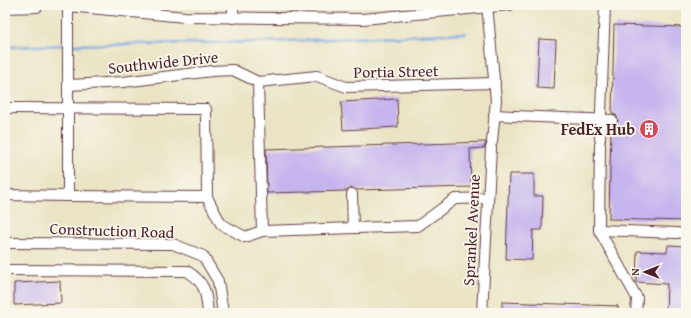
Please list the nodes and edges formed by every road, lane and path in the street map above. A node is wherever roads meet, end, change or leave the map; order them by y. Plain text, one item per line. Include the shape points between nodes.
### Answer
1 (37, 5) edge
2 (68, 5) edge
3 (233, 5) edge
4 (510, 5) edge
5 (605, 5) edge
6 (487, 6) edge
7 (5, 8) edge
8 (233, 18) junction
9 (258, 82) junction
10 (495, 83) junction
11 (69, 85) junction
12 (5, 108) edge
13 (69, 109) junction
14 (494, 115) junction
15 (601, 120) junction
16 (612, 120) dead end
17 (352, 194) dead end
18 (5, 195) edge
19 (68, 196) junction
20 (207, 197) junction
21 (488, 198) junction
22 (353, 228) junction
23 (599, 230) junction
24 (262, 231) junction
25 (682, 233) edge
26 (5, 243) edge
27 (5, 270) edge
28 (208, 313) edge
29 (223, 313) edge
30 (482, 313) edge
31 (636, 313) edge

1 - 7 street
2 - 8 street via 185,17
2 - 11 street
3 - 8 street
4 - 6 street
5 - 15 street
6 - 8 street via 363,19
6 - 10 street, Sprankel Avenue
9 - 10 street, Portia Street via 317,76 346,87
9 - 11 street, Southwide Drive via 233,70
9 - 24 street
10 - 14 street, Sprankel Avenue
11 - 13 street
12 - 13 street
13 - 19 street
13 - 20 street via 206,110
14 - 15 street
14 - 21 street, Sprankel Avenue
15 - 16 street
15 - 23 street
17 - 22 street
18 - 19 street
19 - 20 street
20 - 24 street via 221,224 245,237
21 - 22 street via 455,199 418,226
21 - 30 street, Sprankel Avenue
22 - 24 street
23 - 25 street
23 - 31 street via 637,298
26 - 29 street, Construction Road via 173,244 203,256 218,281
27 - 28 street via 187,271 203,284

